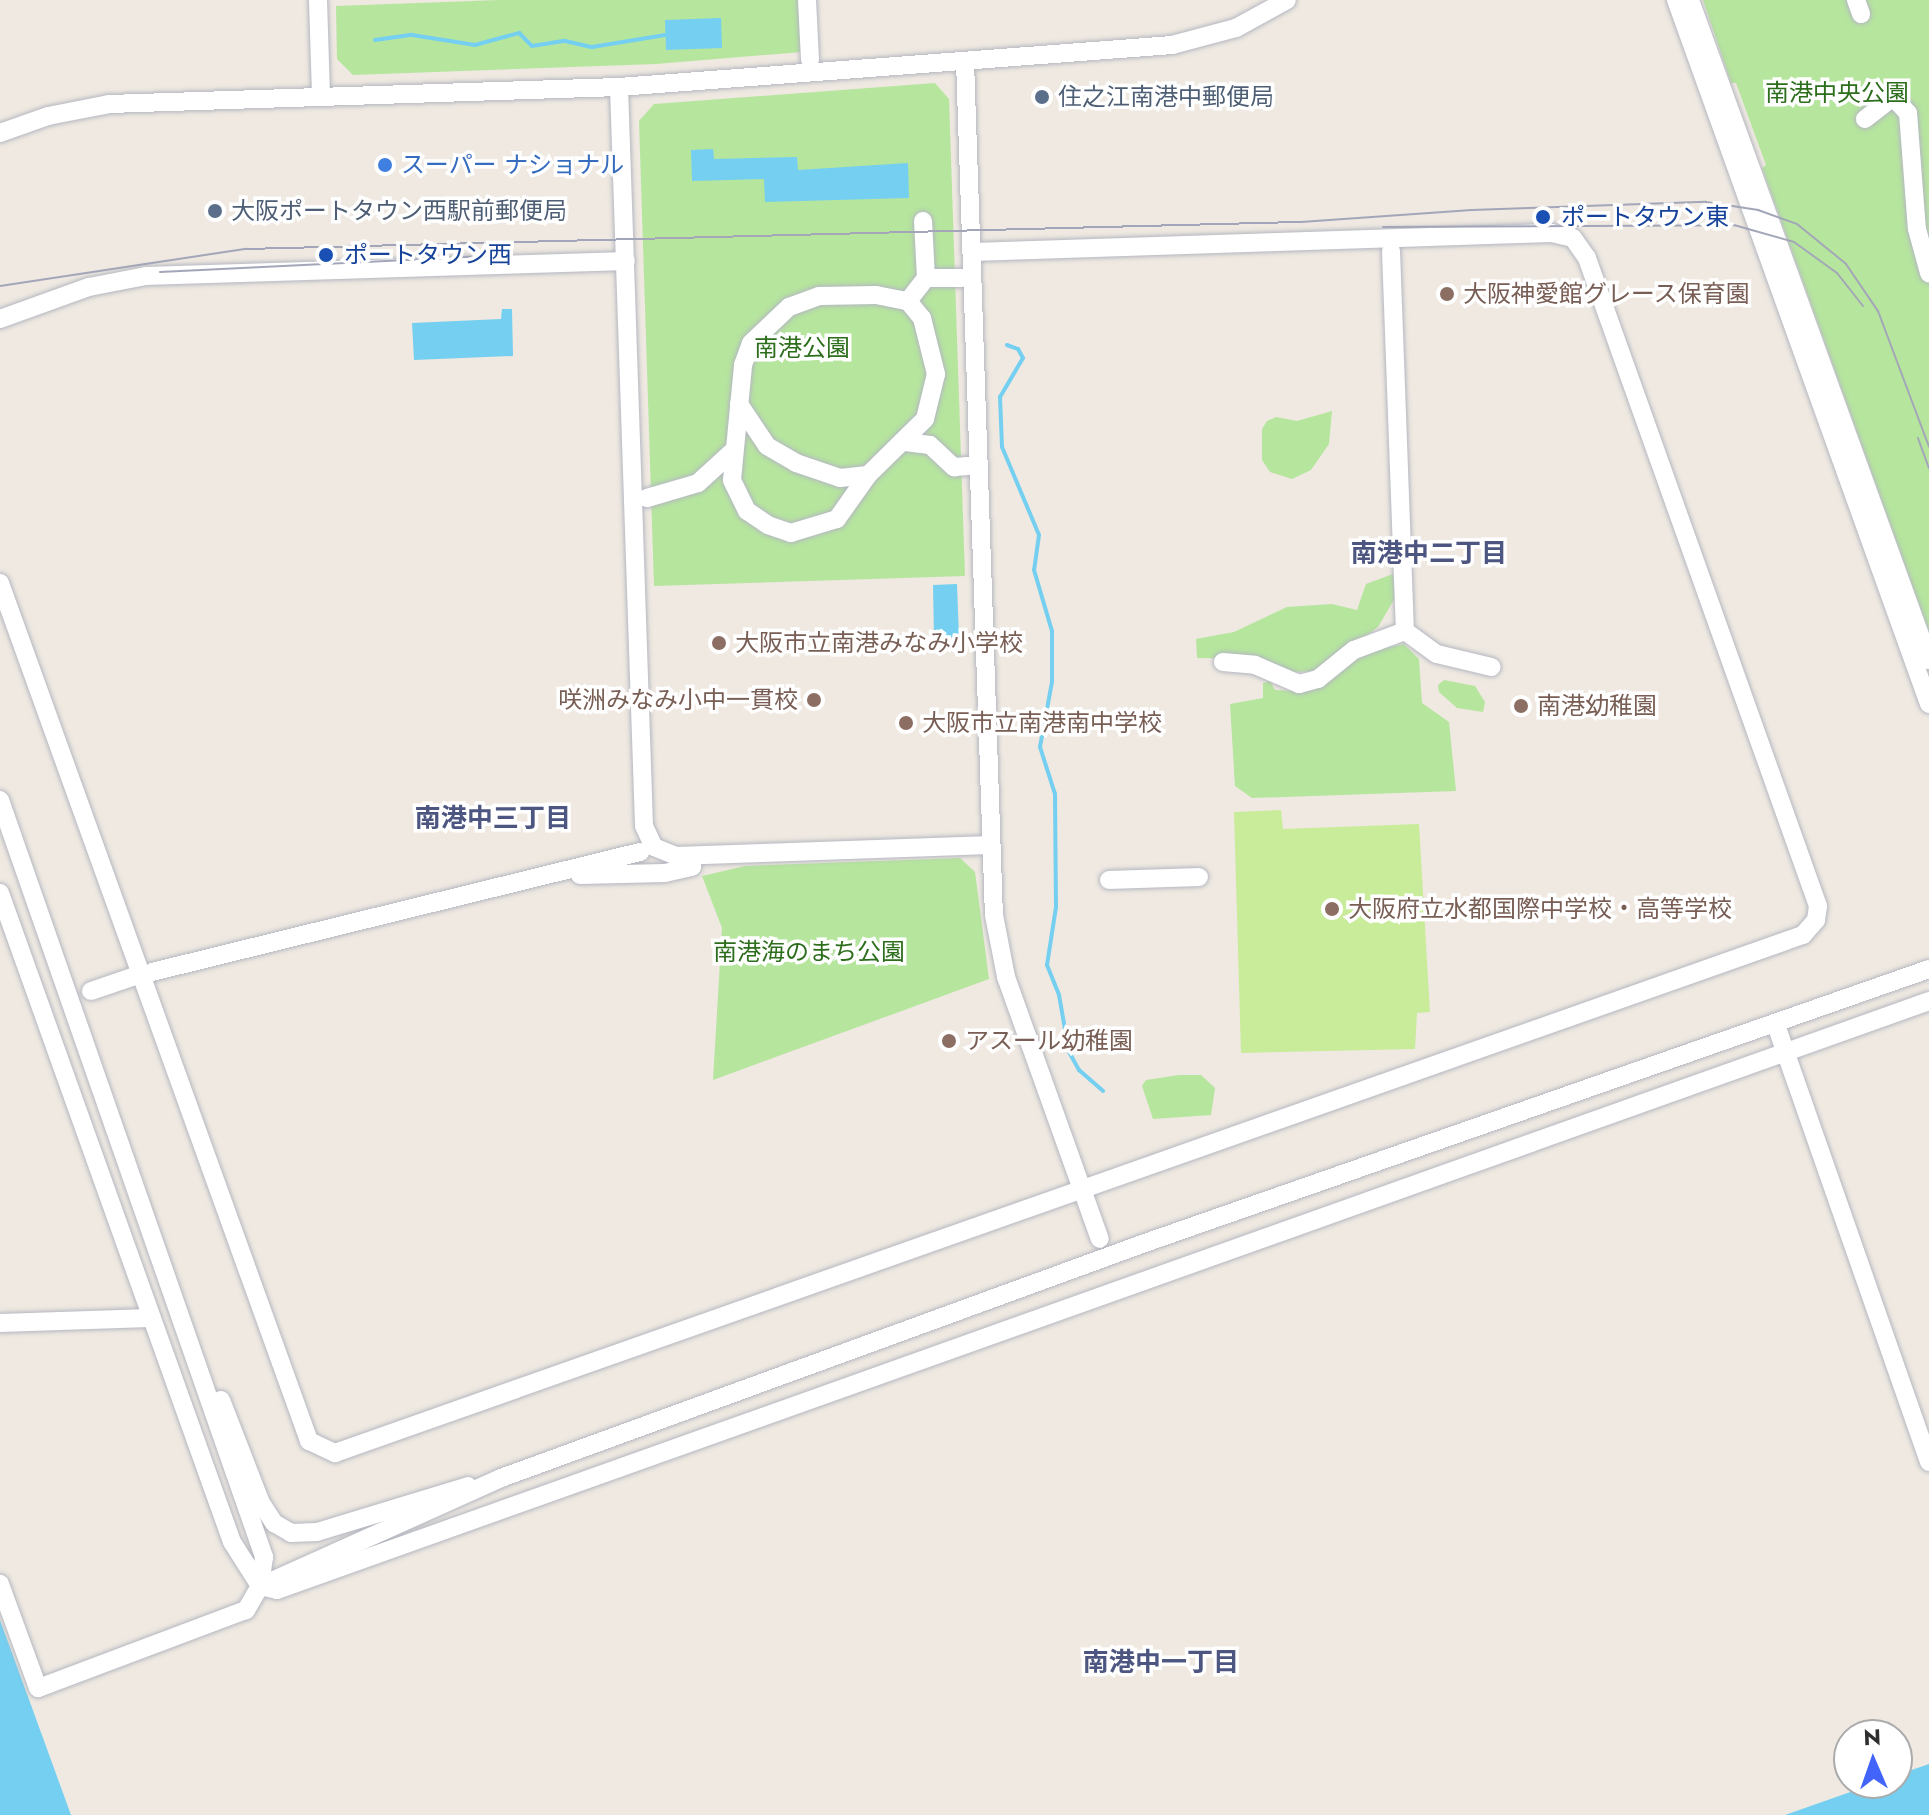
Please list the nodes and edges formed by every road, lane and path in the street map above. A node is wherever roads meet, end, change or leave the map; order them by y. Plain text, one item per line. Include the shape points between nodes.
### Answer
1 (318, 0) edge
2 (807, 0) edge
3 (1287, 0) edge
4 (1676, 0) edge
5 (1690, 0) edge
6 (810, 60) dead end
7 (965, 61) junction
8 (619, 87) junction
9 (321, 96) junction
10 (1865, 119) dead end
11 (0, 133) edge
12 (923, 221) dead end
13 (1391, 251) dead end
14 (972, 252) junction
15 (626, 261) junction
16 (1929, 273) edge
17 (926, 278) junction
18 (962, 278) dead end
19 (908, 301) junction
20 (0, 319) edge
21 (739, 404) junction
22 (925, 419) junction
23 (905, 442) junction
24 (930, 445) junction
25 (732, 452) junction
26 (968, 466) dead end
27 (868, 475) junction
28 (647, 498) dead end
29 (0, 583) edge
30 (1405, 631) junction
31 (1929, 660) edge
32 (1223, 662) dead end
33 (1491, 667) dead end
34 (1929, 704) edge
35 (0, 800) edge
36 (991, 845) junction
37 (640, 852) dead end
38 (692, 867) dead end
39 (561, 875) junction
40 (1199, 877) dead end
41 (1109, 880) dead end
42 (0, 893) edge
43 (1929, 969) edge
44 (91, 991) dead end
45 (1923, 1005) edge
46 (1776, 1025) junction
47 (1787, 1054) junction
48 (1081, 1187) junction
49 (1100, 1239) dead end
50 (166, 1264) junction
51 (150, 1318) junction
52 (0, 1323) edge
53 (1929, 1462) edge
54 (501, 1478) junction
55 (0, 1584) edge
56 (260, 1586) junction

1 - 9 street
2 - 6 street
3 - 7 street via 1236,28 1172,45
4 - 34 street
5 - 31 street
7 - 8 street
7 - 14 street
8 - 9 street
8 - 15 street
9 - 11 street via 109,104 48,116
10 - 16 street via 1893,97 1908,113 1915,219
12 - 17 street
13 - 30 street
14 - 36 street
14 - 48 street via 1551,233 1573,238 1587,258 1818,906 1816,920 1803,935
15 - 20 street via 146,276 89,287
15 - 36 street via 644,826 654,847 676,856
17 - 18 street
17 - 19 street
19 - 21 street via 846,294 819,296 789,307 751,343
19 - 22 street via 931,341 936,374
21 - 25 street
21 - 27 street via 767,446 796,463 840,478
22 - 23 street
22 - 24 street
23 - 24 street
23 - 27 street
24 - 26 street via 954,467
25 - 27 street via 734,494 768,525 791,533 837,519
25 - 28 street via 698,483
29 - 48 street via 309,1441 335,1453
30 - 32 street via 1354,650 1318,679 1299,684 1255,665
30 - 33 street via 1437,654
35 - 50 street
36 - 48 street via 994,915 1006,977
37 - 39 street
38 - 39 street via 665,873
39 - 44 street
40 - 41 street
42 - 51 street
43 - 46 street
45 - 47 street
46 - 47 street
46 - 54 street via 1142,1244
47 - 53 street
47 - 56 street via 293,1587
48 - 49 street
50 - 54 street via 261,1503 282,1528 317,1532
50 - 56 street via 264,1557
51 - 52 street
51 - 56 street via 232,1542
54 - 56 street
55 - 56 street via 38,1688 246,1610

